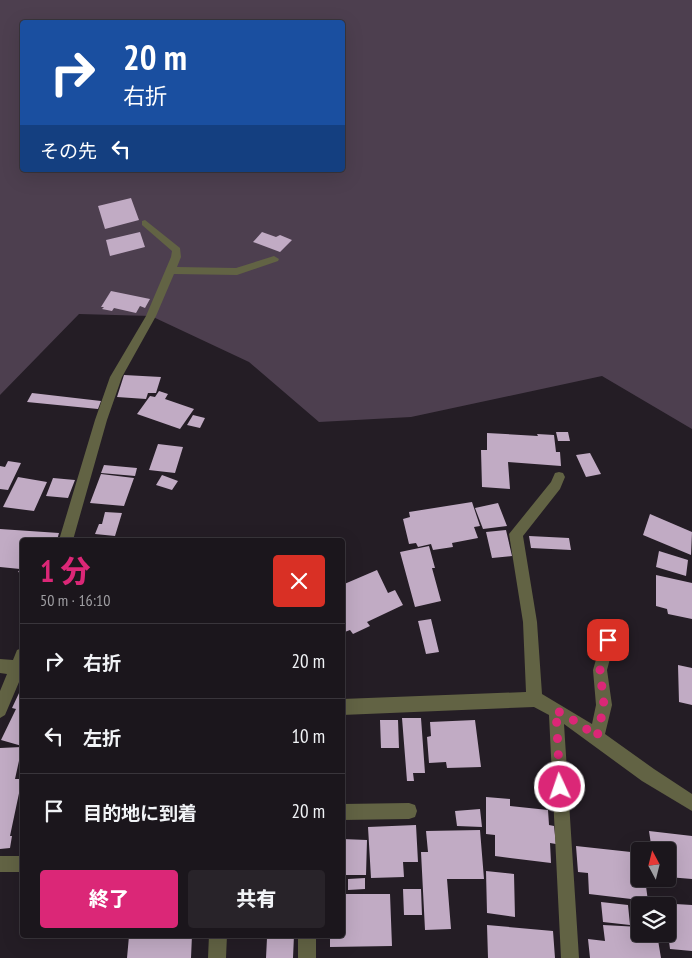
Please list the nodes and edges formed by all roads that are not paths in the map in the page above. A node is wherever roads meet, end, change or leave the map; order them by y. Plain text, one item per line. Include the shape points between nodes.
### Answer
1 (146, 223) dead end
2 (274, 259) dead end
3 (171, 270) junction
4 (559, 477) dead end
5 (67, 538) edge
6 (608, 640) dead end
7 (20, 663) edge
8 (20, 665) edge
9 (0, 666) edge
10 (535, 699) junction
11 (345, 708) edge
12 (0, 710) edge
13 (556, 710) junction
14 (597, 737) junction
15 (692, 803) edge
16 (409, 811) dead end
17 (345, 812) edge
18 (0, 864) edge
19 (20, 864) edge
20 (218, 938) edge
21 (307, 938) edge
22 (217, 958) edge
23 (307, 958) edge
24 (570, 958) edge

1 - 3 street via 176,250
2 - 3 street via 237,272
3 - 5 street via 151,316 116,377
4 - 10 street via 516,534 527,595 530,677
6 - 14 street via 600,670 604,705
7 - 9 street
8 - 12 street
10 - 11 street
10 - 13 street
13 - 14 street
13 - 24 street
14 - 15 street
16 - 17 street
18 - 19 street
20 - 22 street
21 - 23 street

